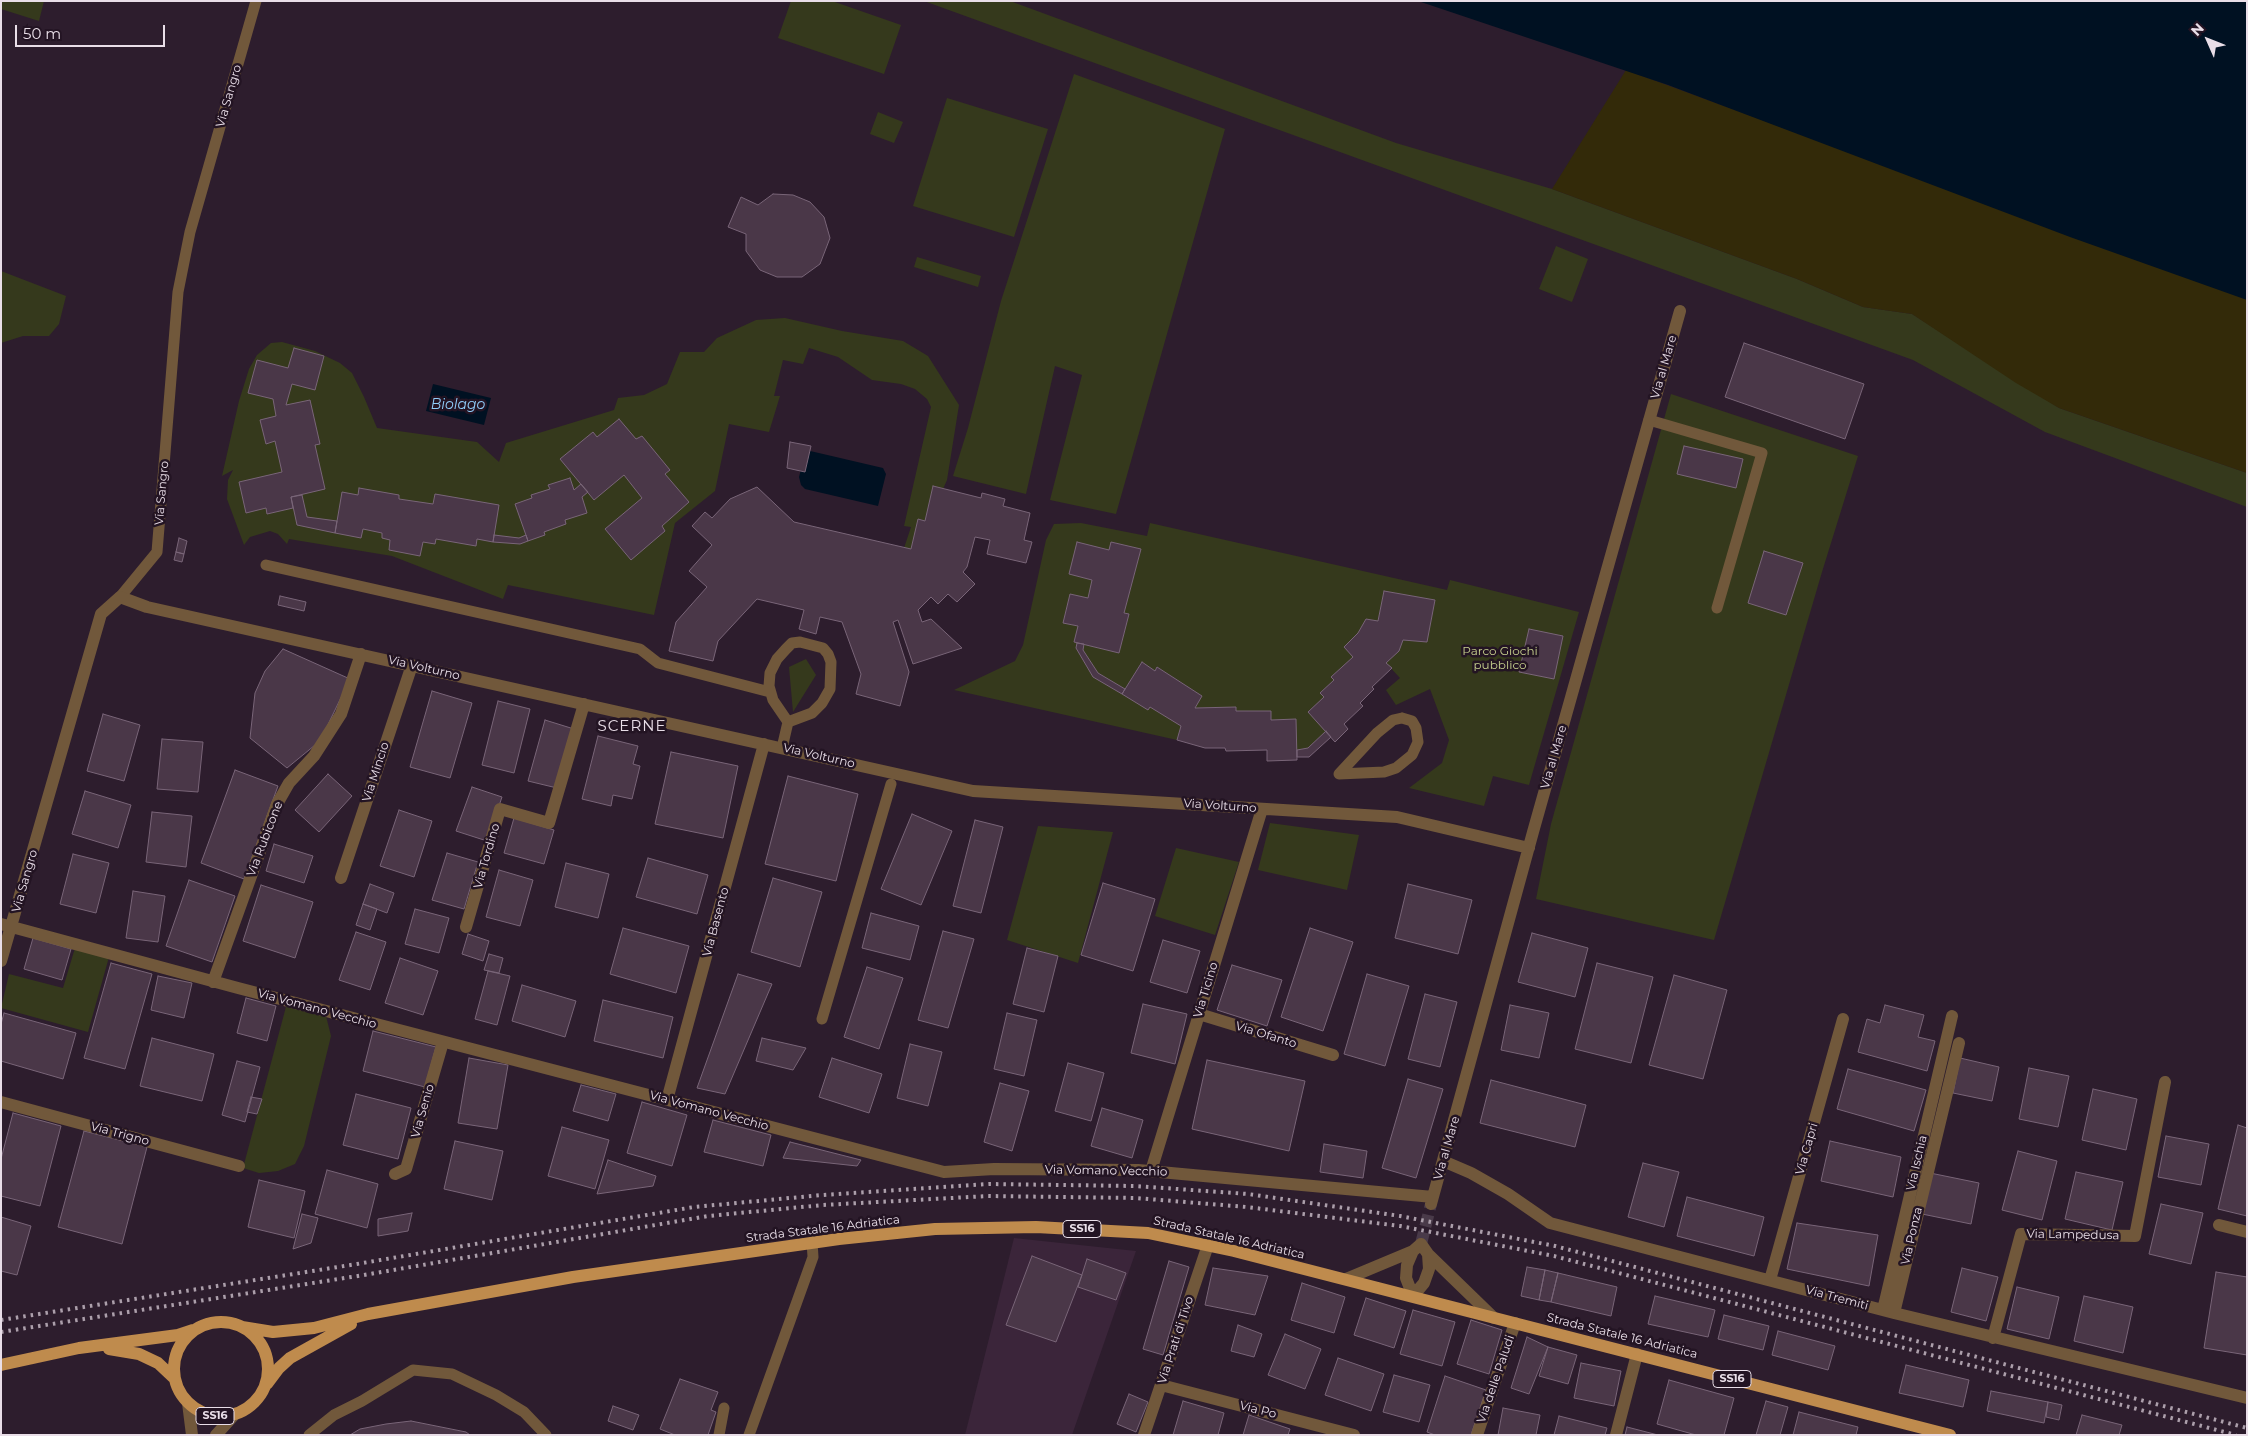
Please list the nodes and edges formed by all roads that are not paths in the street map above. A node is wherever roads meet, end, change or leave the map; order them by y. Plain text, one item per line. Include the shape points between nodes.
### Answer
1 (256, 1) edge
2 (1680, 311) dead end
3 (1649, 420) junction
4 (266, 566) dead end
5 (120, 597) junction
6 (1717, 608) dead end
7 (362, 654) junction
8 (412, 666) junction
9 (770, 692) junction
10 (584, 704) junction
11 (788, 722) junction
12 (764, 744) junction
13 (782, 748) junction
14 (1339, 774) joint
15 (891, 784) dead end
16 (1262, 809) junction
17 (1529, 848) junction
18 (341, 878) dead end
19 (6, 925) edge
20 (466, 927) dead end
21 (1, 961) edge
22 (213, 982) junction
23 (1199, 1014) junction
24 (1952, 1016) dead end
25 (822, 1019) dead end
26 (1843, 1019) dead end
27 (442, 1042) junction
28 (1959, 1042) dead end
29 (1334, 1055) dead end
30 (2165, 1082) dead end
31 (667, 1100) junction
32 (1, 1102) edge
33 (1443, 1161) junction
34 (239, 1166) dead end
35 (1151, 1171) junction
36 (395, 1174) dead end
37 (1432, 1201) joint
38 (2220, 1225) dead end
39 (2247, 1232) edge
40 (812, 1242) junction
41 (1208, 1245) junction
42 (1413, 1251) junction
43 (1428, 1254) junction
44 (1346, 1279) junction
45 (1770, 1280) junction
46 (1413, 1296) junction
47 (1888, 1312) junction
48 (368, 1314) junction
49 (1494, 1318) junction
50 (1515, 1323) junction
51 (242, 1327) junction
52 (196, 1329) junction
53 (1993, 1338) junction
54 (94, 1347) junction
55 (1637, 1354) junction
56 (1, 1365) edge
57 (175, 1379) junction
58 (1161, 1385) junction
59 (265, 1386) junction
60 (2247, 1398) edge
61 (188, 1403) junction
62 (724, 1408) dead end
63 (235, 1414) junction
64 (192, 1435) edge
65 (216, 1435) edge
66 (308, 1435) edge
67 (546, 1435) edge
68 (719, 1435) edge
69 (749, 1435) edge
70 (1144, 1435) edge
71 (1354, 1435) edge
72 (1477, 1435) edge
73 (1616, 1435) edge
74 (1950, 1435) edge

1 - 5 lane, Via Sangro via 190,232 178,292 157,552
2 - 3 street, Via al Mare
3 - 6 lane via 1762,453
3 - 17 street, Via al Mare
4 - 9 lane via 640,649 658,663
5 - 7 street, Via Volturno via 147,607
5 - 19 street, Via Sangro via 101,614
7 - 8 street, Via Volturno
7 - 22 street, Via Rubicone via 341,714 277,804
8 - 10 street, Via Volturno
8 - 18 street, Via Mincio
9 - 11 lane
9 - 11 lane via 770,673 777,659 792,643 823,648 831,662 830,689 812,713
10 - 12 street, Via Volturno
10 - 20 street, Via Tordino via 549,823 500,809
11 - 13 lane
12 - 13 street, Via Volturno
12 - 31 street, Via Basento
13 - 16 street, Via Volturno via 973,791
14 - 14 lane via 1396,768 1412,755 1418,742 1412,721 1402,718 1386,725
15 - 25 lane
16 - 17 street, Via Volturno via 1397,817
16 - 23 street, Via Ticino
17 - 33 street, Via al Mare
19 - 21 street, Via Sangro
19 - 22 street, Via Vomano Vecchio
22 - 27 street, Via Vomano Vecchio
23 - 29 street, Via Ofanto
23 - 35 street, Via Ticino
24 - 47 street, Via Ischia
26 - 45 street, Via Capri
27 - 31 street, Via Vomano Vecchio
27 - 36 street, Via Senio via 406,1169
28 - 47 street, Via Ponza
30 - 53 street, Via Lampedusa via 2135,1236 2021,1234
31 - 35 street, Via Vomano Vecchio via 944,1172 994,1169
32 - 34 street, Via Trigno
33 - 37 street, Via al Mare
33 - 45 street, Via Tremiti via 1508,1194 1550,1223
35 - 37 street, Via Vomano Vecchio
38 - 39 street
40 - 41 main road, Strada Statale 16 Adriatica / SS16 via 934,1230 1036,1227 1148,1233
40 - 48 main road, Strada Statale 16 Adriatica / SS16 via 573,1277
40 - 69 lane via 813,1257
41 - 44 main road, Strada Statale 16 Adriatica / SS16
41 - 58 street, Via Prati di Tivo
42 - 43 street via 1421,1244
42 - 44 street
42 - 46 street via 1406,1278
43 - 46 street via 1429,1269 1424,1283
43 - 49 street
44 - 46 main road, Strada Statale 16 Adriatica / SS16
45 - 47 street, Via Tremiti
46 - 49 main road, Strada Statale 16 Adriatica / SS16
47 - 53 street, Via Tremiti
48 - 51 main road, Strada Statale 16 Adriatica / SS16 via 314,1328 273,1332
48 - 59 main road, Strada Statale 16 Adriatica / SS16 via 290,1358
49 - 50 main road, Strada Statale 16 Adriatica / SS16
50 - 55 main road, Strada Statale 16 Adriatica / SS16
50 - 72 street, Via delle Paludi
51 - 52 main road, SS16 via 227,1322 210,1323
51 - 59 main road via 262,1346 268,1372
52 - 54 main road, SS16
52 - 57 main road via 185,1338 178,1351
53 - 60 street, Via Tremiti
54 - 56 main road, SS16
54 - 57 main road, SS16 via 139,1354 158,1363
55 - 73 street
55 - 74 main road, Strada Statale 16 Adriatica / SS16
57 - 61 main road, SS16
58 - 70 street, Via Prati di Tivo
58 - 71 street, Via Po
59 - 63 main road, SS16 via 253,1404
61 - 63 main road, SS16 via 210,1415
61 - 64 street
62 - 68 lane
63 - 65 street
66 - 67 lane via 334,1415 413,1370 452,1374 496,1395 524,1412

